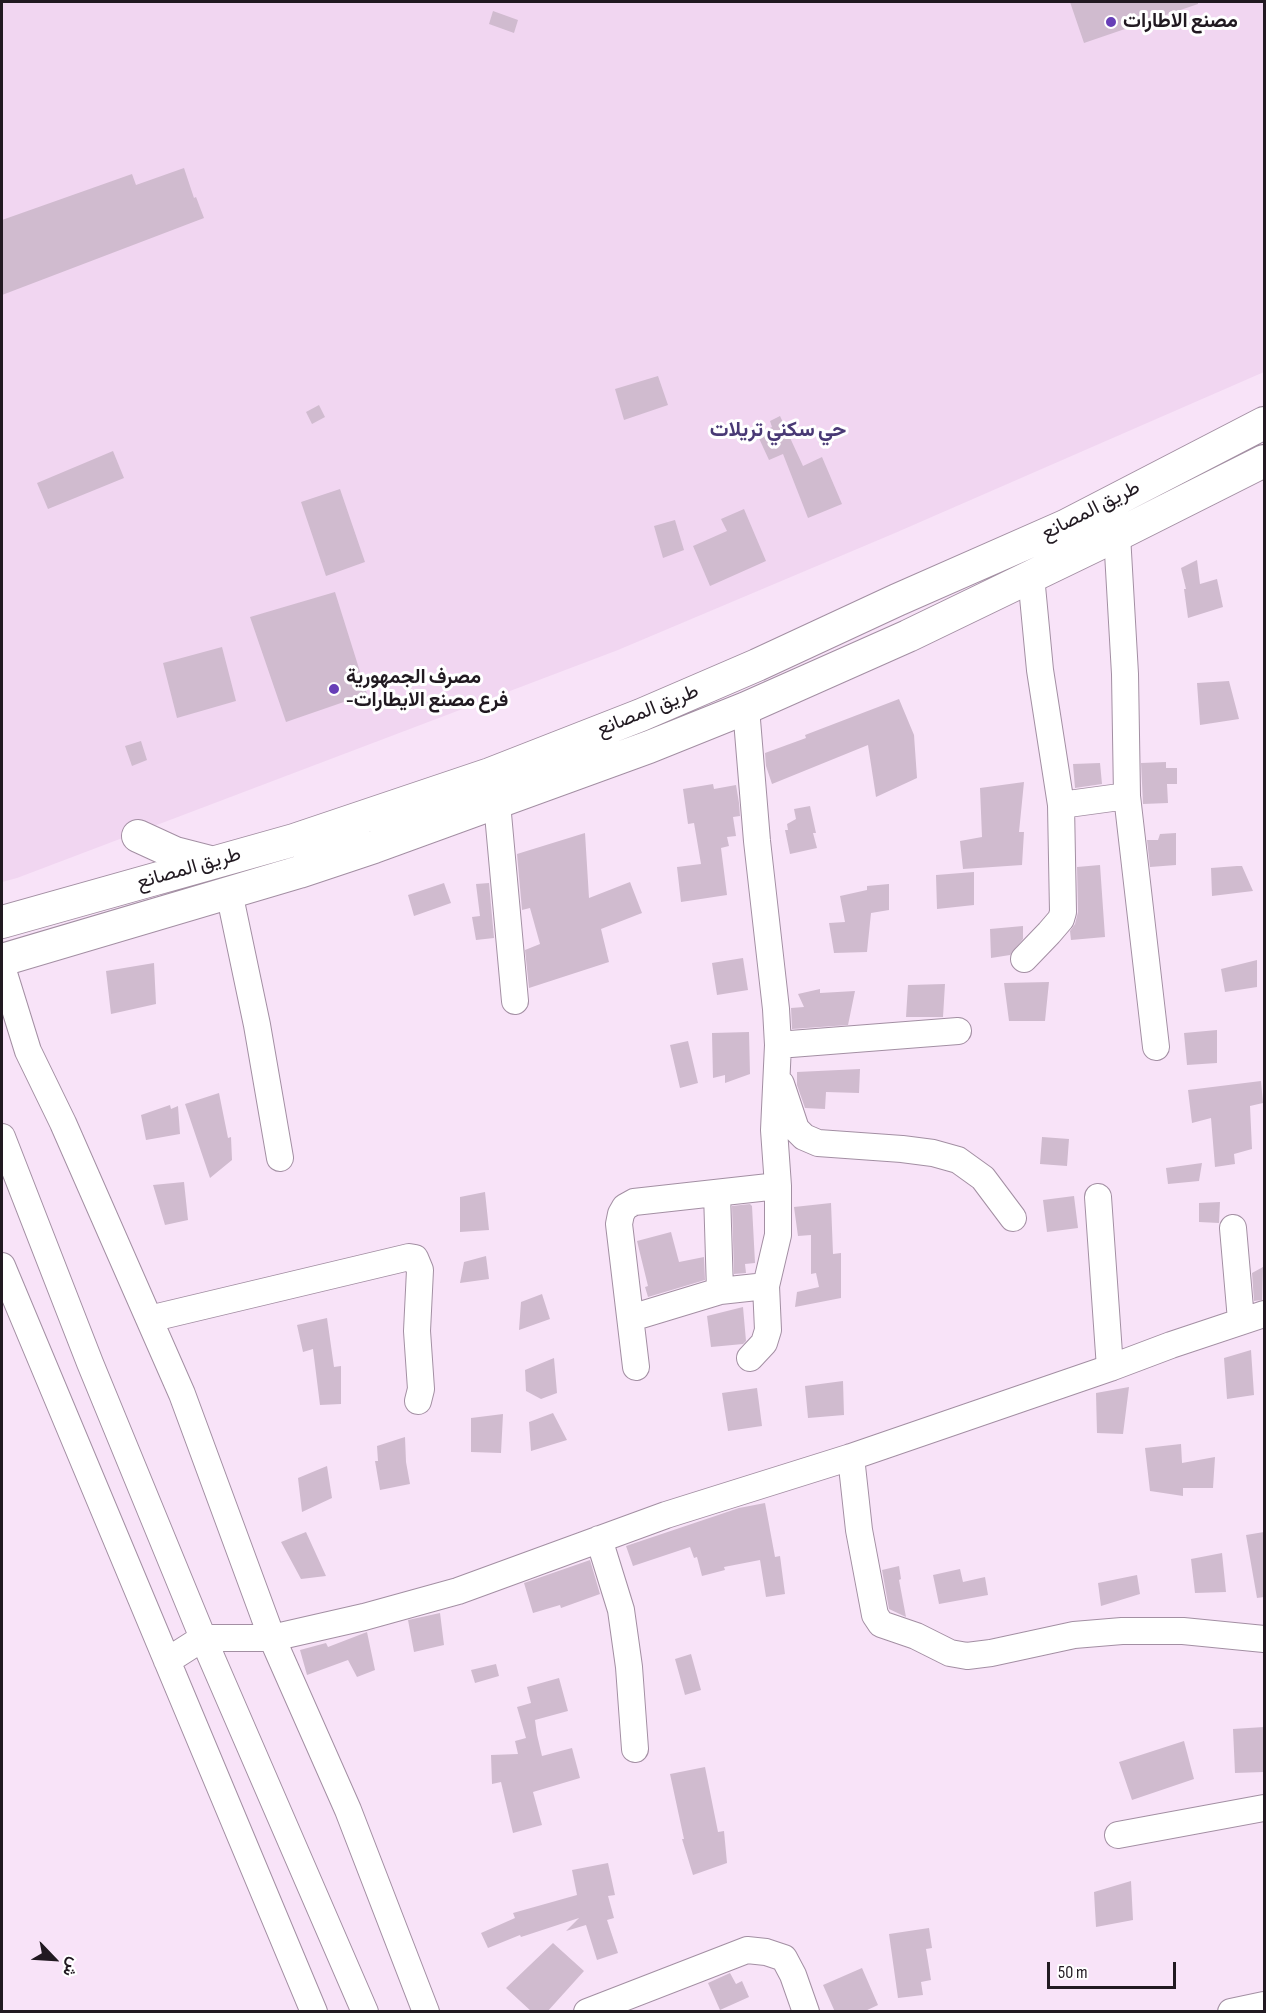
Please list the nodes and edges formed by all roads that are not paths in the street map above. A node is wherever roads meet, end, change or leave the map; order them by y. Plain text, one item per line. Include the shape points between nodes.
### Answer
1 (1264, 423) edge
2 (1264, 461) edge
3 (1117, 535) junction
4 (1031, 576) junction
5 (746, 708) junction
6 (1127, 796) junction
7 (497, 803) junction
8 (1061, 805) junction
9 (138, 836) dead end
10 (211, 862) junction
11 (229, 892) junction
12 (2, 922) edge
13 (1024, 959) dead end
14 (2, 960) edge
15 (2, 967) edge
16 (515, 1001) dead end
17 (14, 1008) junction
18 (958, 1030) dead end
19 (2, 1039) edge
20 (778, 1045) junction
21 (1156, 1047) dead end
22 (777, 1072) junction
23 (2, 1137) edge
24 (280, 1158) dead end
25 (778, 1186) junction
26 (717, 1193) junction
27 (1098, 1197) dead end
28 (1013, 1218) dead end
29 (1233, 1228) dead end
30 (2, 1266) edge
31 (766, 1286) junction
32 (720, 1291) junction
33 (1253, 1317) edge
34 (631, 1318) junction
35 (149, 1319) junction
36 (750, 1358) dead end
37 (636, 1367) dead end
38 (1110, 1368) junction
39 (418, 1401) dead end
40 (851, 1457) junction
41 (599, 1539) junction
42 (203, 1638) junction
43 (272, 1638) junction
44 (1264, 1639) edge
45 (167, 1661) junction
46 (635, 1749) dead end
47 (1264, 1808) edge
48 (1118, 1835) dead end
49 (1264, 2005) edge
50 (314, 2012) edge
51 (364, 2012) edge
52 (426, 2012) edge
53 (587, 2012) edge
54 (806, 2012) edge
55 (1231, 2012) edge

1 - 10 main road, طريق المصانع via 1065,526 651,710 490,774 294,840
2 - 3 main road, طريق المصانع
3 - 4 main road, طريق المصانع
3 - 6 street
4 - 5 main road, طريق المصانع
4 - 8 street via 1040,670
5 - 7 main road, طريق المصانع
5 - 20 street
6 - 8 street
6 - 21 street
7 - 11 main road, طريق المصانع via 353,854
7 - 16 street
8 - 13 street via 1064,912
9 - 10 main road via 175,853
10 - 12 main road, طريق المصانع
11 - 14 main road, طريق المصانع
11 - 24 street
15 - 17 street
17 - 19 street
17 - 35 street via 28,1051
18 - 20 street
20 - 22 street
22 - 25 street via 774,1130
22 - 28 street via 796,1129 804,1137 818,1143 902,1149 958,1160 983,1178
23 - 42 street
25 - 26 street
25 - 31 street via 778,1235
26 - 32 street
26 - 34 street via 625,1206 619,1224
27 - 38 street
29 - 33 street
30 - 45 street
31 - 32 street
31 - 36 street via 768,1330 764,1343
32 - 34 street
33 - 38 street
34 - 37 street
35 - 39 street via 415,1258 420,1270
35 - 43 street via 182,1394
38 - 40 street
40 - 41 street
40 - 44 street via 874,1615 881,1624 950,1653 968,1656 1074,1635 1122,1631 1183,1631
41 - 43 street via 458,1591
41 - 46 street via 621,1610
42 - 43 street
42 - 45 street
42 - 51 street
43 - 52 street via 348,1810
45 - 50 street
47 - 48 street
49 - 55 street
53 - 54 street via 747,1950 784,1958

